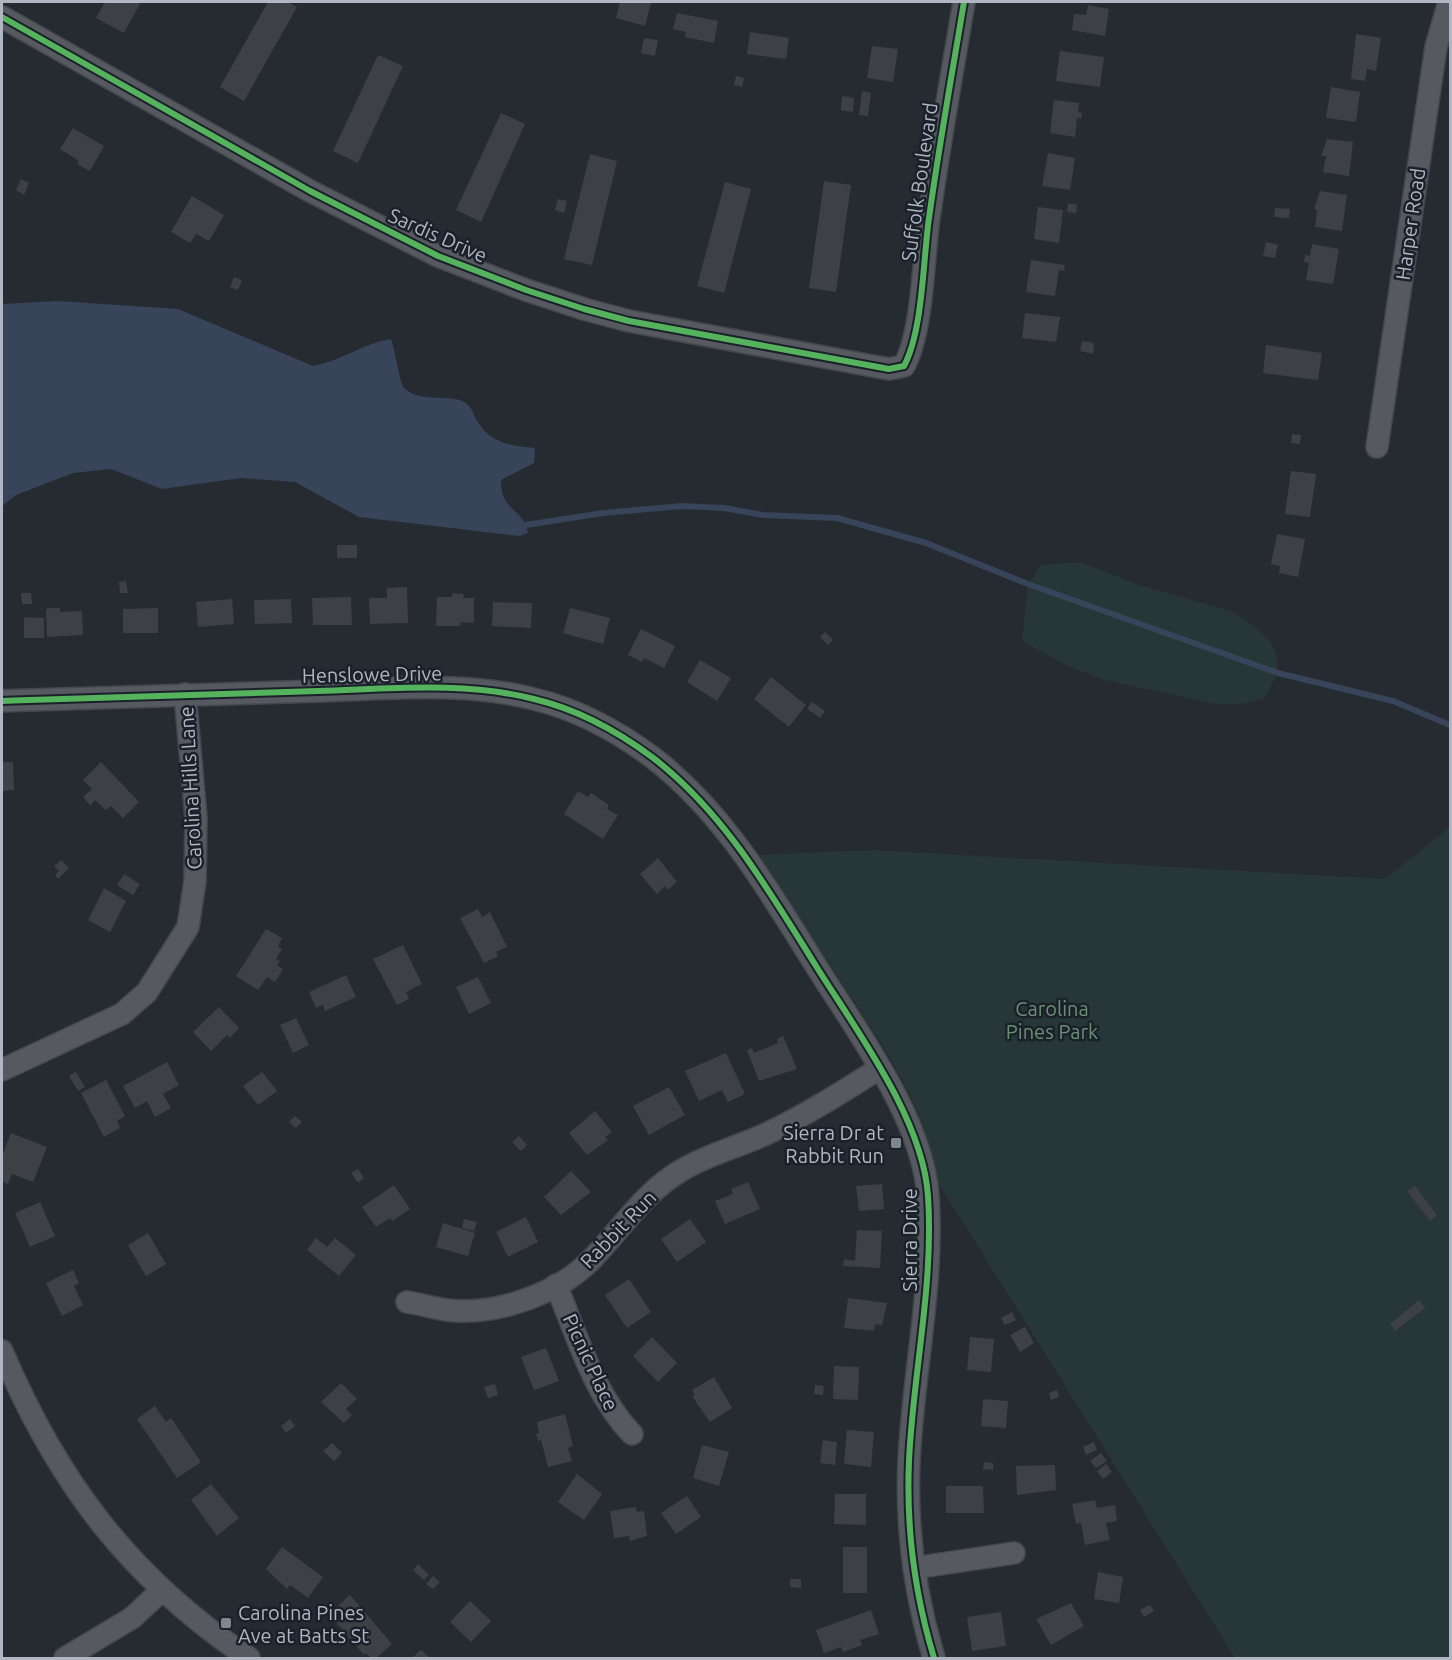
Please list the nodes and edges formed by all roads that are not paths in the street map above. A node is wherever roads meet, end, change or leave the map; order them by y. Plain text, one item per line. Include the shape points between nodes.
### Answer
1 (964, 2) edge
2 (1449, 2) edge
3 (2, 17) edge
4 (903, 366) joint
5 (1377, 447) dead end
6 (185, 694) junction
7 (2, 701) edge
8 (730, 836) joint
9 (880, 1068) junction
10 (2, 1070) edge
11 (556, 1285) junction
12 (407, 1302) dead end
13 (2, 1351) edge
14 (632, 1434) dead end
15 (1014, 1553) dead end
16 (914, 1568) junction
17 (161, 1591) junction
18 (66, 1659) edge
19 (249, 1659) edge
20 (934, 1659) edge

1 - 4 street, Suffolk Boulevard via 934,179 916,327
2 - 5 street, Harper Road via 1436,47
3 - 4 street, Sardis Drive via 352,213 438,256 526,290 629,321 855,364 889,369
6 - 7 street, Henslowe Drive
6 - 8 street, Henslowe Drive via 426,687 533,698 569,709 649,755 702,803
6 - 10 street, Carolina Hills Lane via 196,818 195,881 188,927 147,992 122,1014
8 - 9 street, Sierra Drive via 760,876
9 - 11 street, Rabbit Run via 820,1106 706,1157 672,1177 638,1203 592,1259
9 - 16 street, Sierra Drive via 904,1113 928,1190 926,1287 909,1459 908,1503
11 - 12 street, Rabbit Run via 526,1299 486,1308 449,1310
11 - 14 street, Picnic Place via 603,1396 616,1418
13 - 17 street via 35,1420 83,1500 115,1542
15 - 16 street
16 - 20 street, Sierra Drive
17 - 18 street via 132,1618
17 - 19 street

